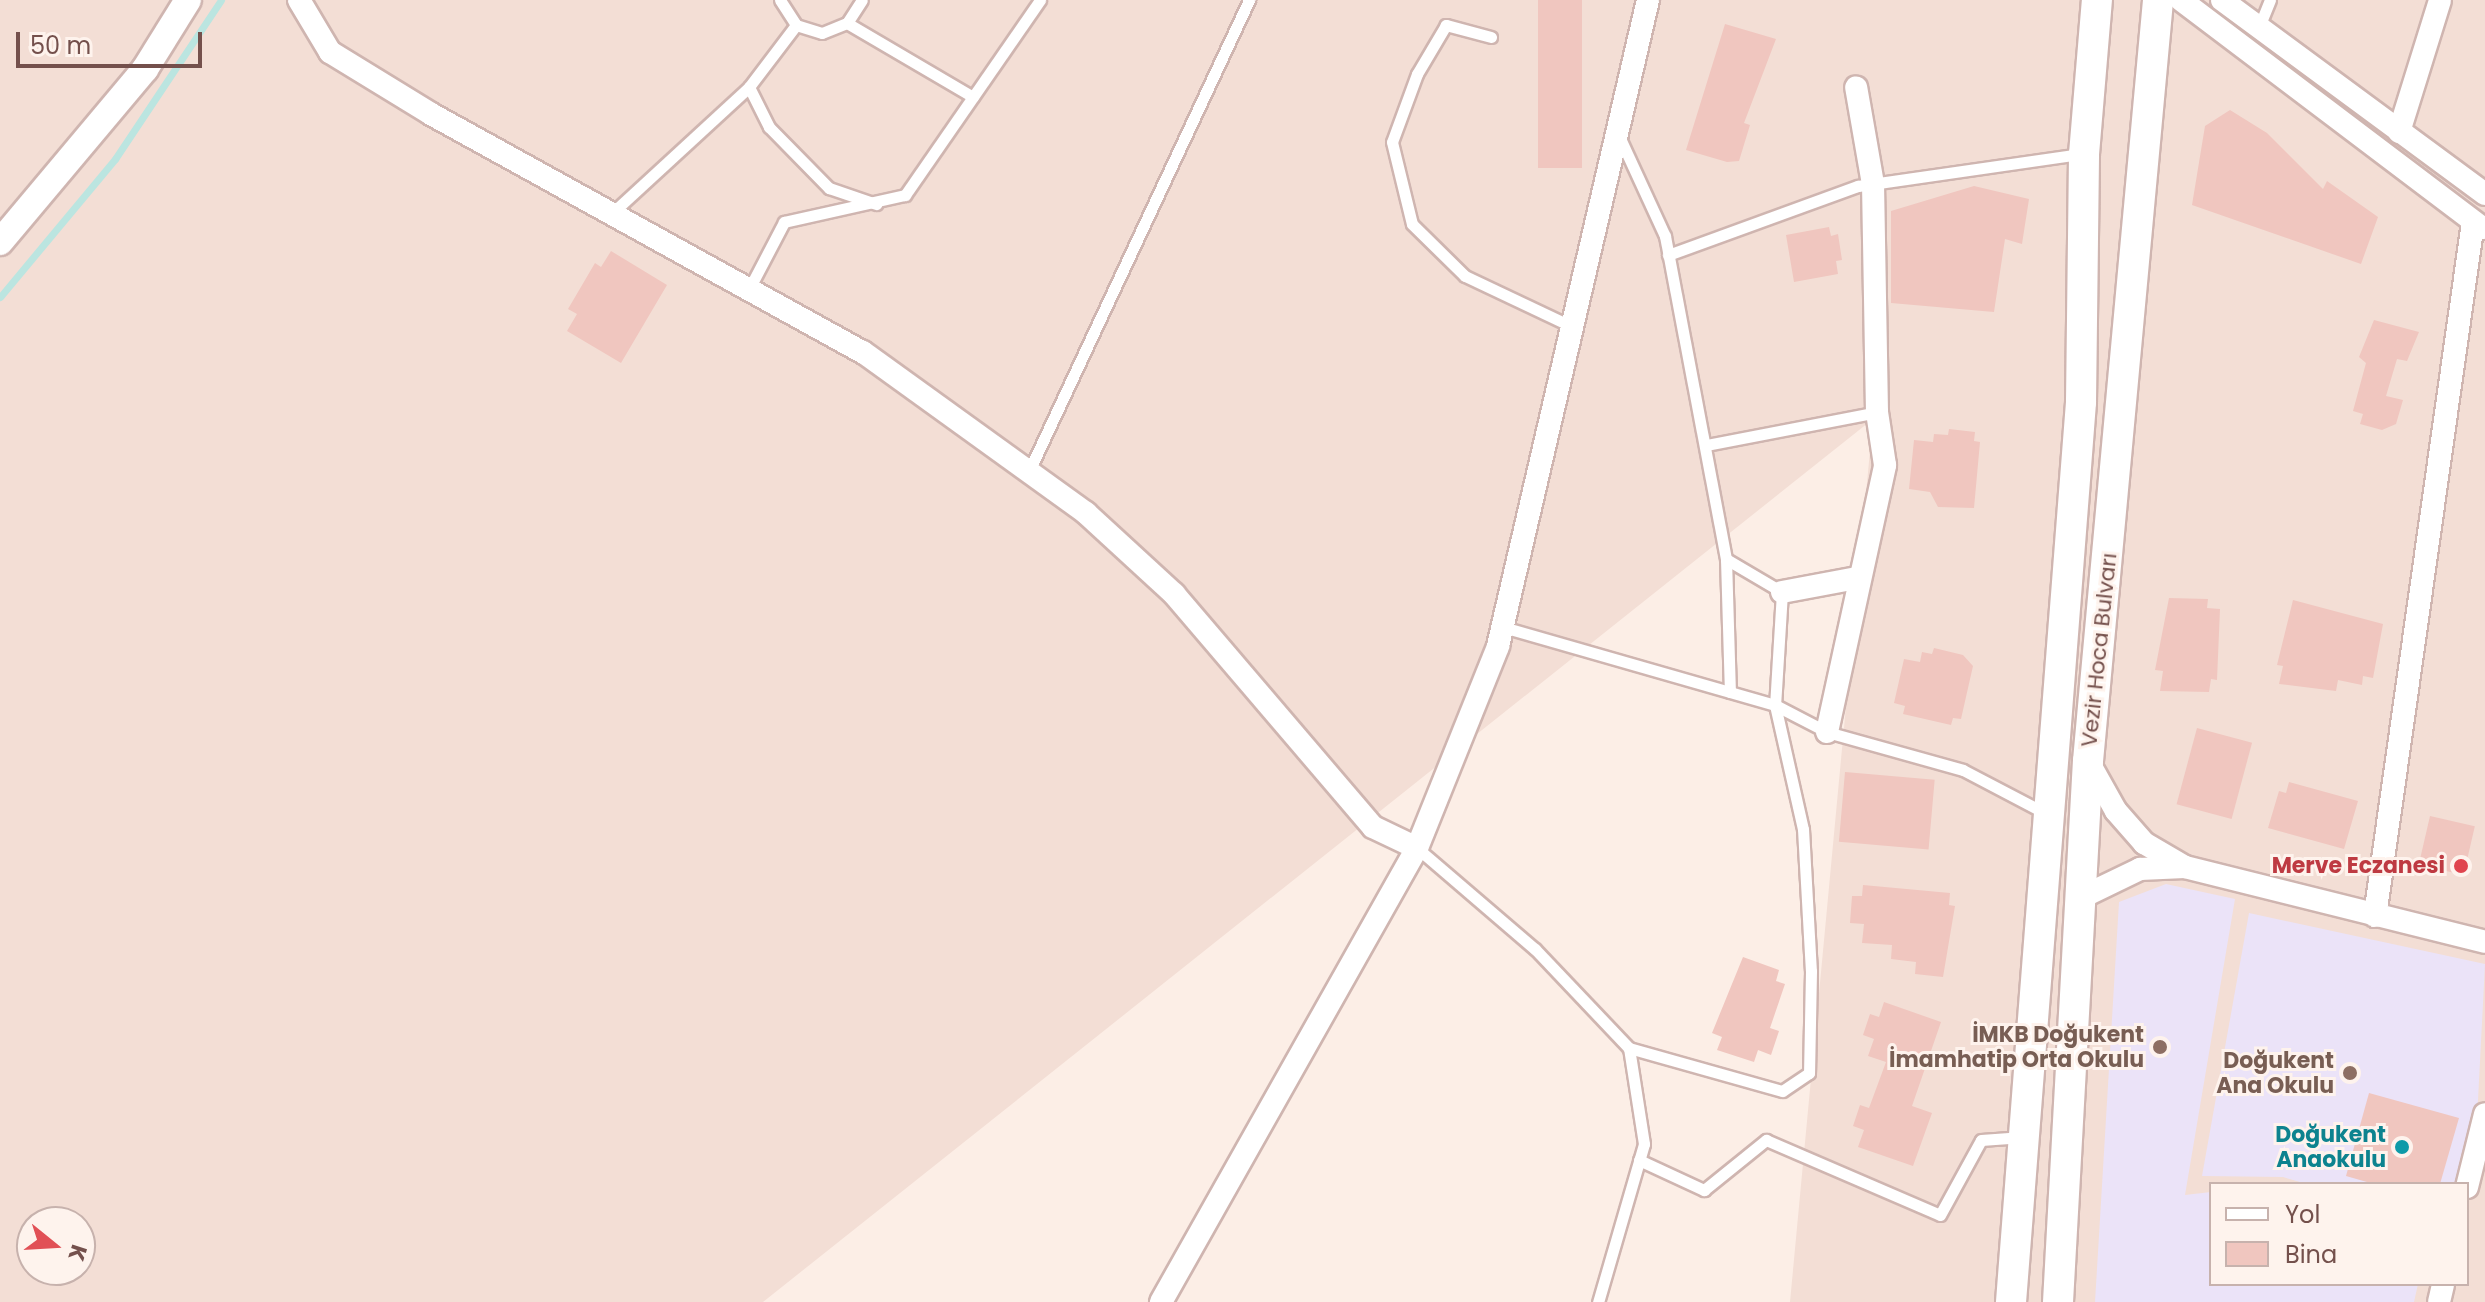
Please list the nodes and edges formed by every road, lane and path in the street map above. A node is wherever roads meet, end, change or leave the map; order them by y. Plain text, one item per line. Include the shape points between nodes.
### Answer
1 (188, 0) edge
2 (299, 0) edge
3 (780, 0) edge
4 (862, 0) edge
5 (1040, 0) edge
6 (1249, 0) edge
7 (1648, 0) edge
8 (2097, 0) edge
9 (2158, 0) edge
10 (2181, 0) edge
11 (2222, 0) edge
12 (2270, 0) edge
13 (2440, 0) edge
14 (847, 23) junction
15 (796, 25) junction
16 (2258, 28) junction
17 (1491, 37) dead end
18 (749, 87) junction
19 (1856, 87) dead end
20 (973, 97) junction
21 (1615, 129) junction
22 (2399, 132) junction
23 (2084, 154) junction
24 (1873, 184) junction
25 (2485, 194) edge
26 (876, 204) junction
27 (610, 214) junction
28 (2479, 226) edge
29 (0, 242) edge
30 (1668, 255) junction
31 (748, 291) junction
32 (1571, 326) junction
33 (1877, 412) junction
34 (1706, 445) junction
35 (1029, 471) junction
36 (1726, 559) junction
37 (1857, 578) junction
38 (1782, 592) junction
39 (1503, 627) junction
40 (1730, 692) junction
41 (1775, 705) junction
42 (1827, 732) junction
43 (2088, 761) junction
44 (2053, 817) junction
45 (1417, 848) junction
46 (2185, 867) junction
47 (2080, 898) junction
48 (2375, 916) junction
49 (2485, 942) edge
50 (1629, 1048) junction
51 (2485, 1114) edge
52 (2025, 1137) junction
53 (1639, 1160) junction
54 (2468, 1182) edge
55 (1161, 1302) edge
56 (1601, 1302) edge
57 (2011, 1302) edge
58 (2058, 1302) edge

1 - 29 street via 145,69
2 - 27 street via 330,52
3 - 15 lane
4 - 14 lane
5 - 20 lane
6 - 35 lane
7 - 21 street
8 - 23 main road, Vezir Hoca Bulvarı
9 - 43 main road, Vezir Hoca Bulvarı
10 - 28 street
11 - 16 street
12 - 16 lane
13 - 22 street
14 - 15 lane via 822,33
14 - 20 lane
15 - 18 lane
16 - 22 street
17 - 32 lane via 1446,25 1417,74 1392,142 1412,224 1465,276
18 - 26 lane via 769,127 829,188
18 - 27 lane
19 - 24 street
20 - 26 lane via 905,195
21 - 30 lane
21 - 32 street
22 - 25 street
23 - 24 lane
23 - 44 main road, Vezir Hoca Bulvarı via 2081,402
24 - 30 lane
24 - 33 street
26 - 31 lane via 784,222
27 - 31 street
28 - 48 street
30 - 34 lane
31 - 35 street via 863,352
32 - 39 street
33 - 34 lane
33 - 37 street via 1885,465
34 - 36 lane
35 - 45 street via 1086,513 1174,594 1373,827
36 - 38 lane
36 - 40 lane
37 - 38 street
37 - 42 street
38 - 41 lane
39 - 40 lane
39 - 45 street
40 - 41 lane
41 - 42 lane
41 - 50 lane via 1803,829 1809,1073 1782,1091
42 - 44 lane via 1963,770
43 - 46 street via 2116,811 2144,843
43 - 47 main road, Vezir Hoca Bulvarı
44 - 52 main road, Vezir Hoca Bulvarı
45 - 50 lane via 1535,949
45 - 55 street
46 - 47 street via 2140,869
46 - 48 street
47 - 58 main road, Vezir Hoca Bulvarı
48 - 49 street
50 - 53 lane via 1644,1144
51 - 54 street
52 - 53 lane via 1981,1140 1940,1215 1766,1140 1704,1190
52 - 57 main road, Vezir Hoca Bulvarı
53 - 56 lane

